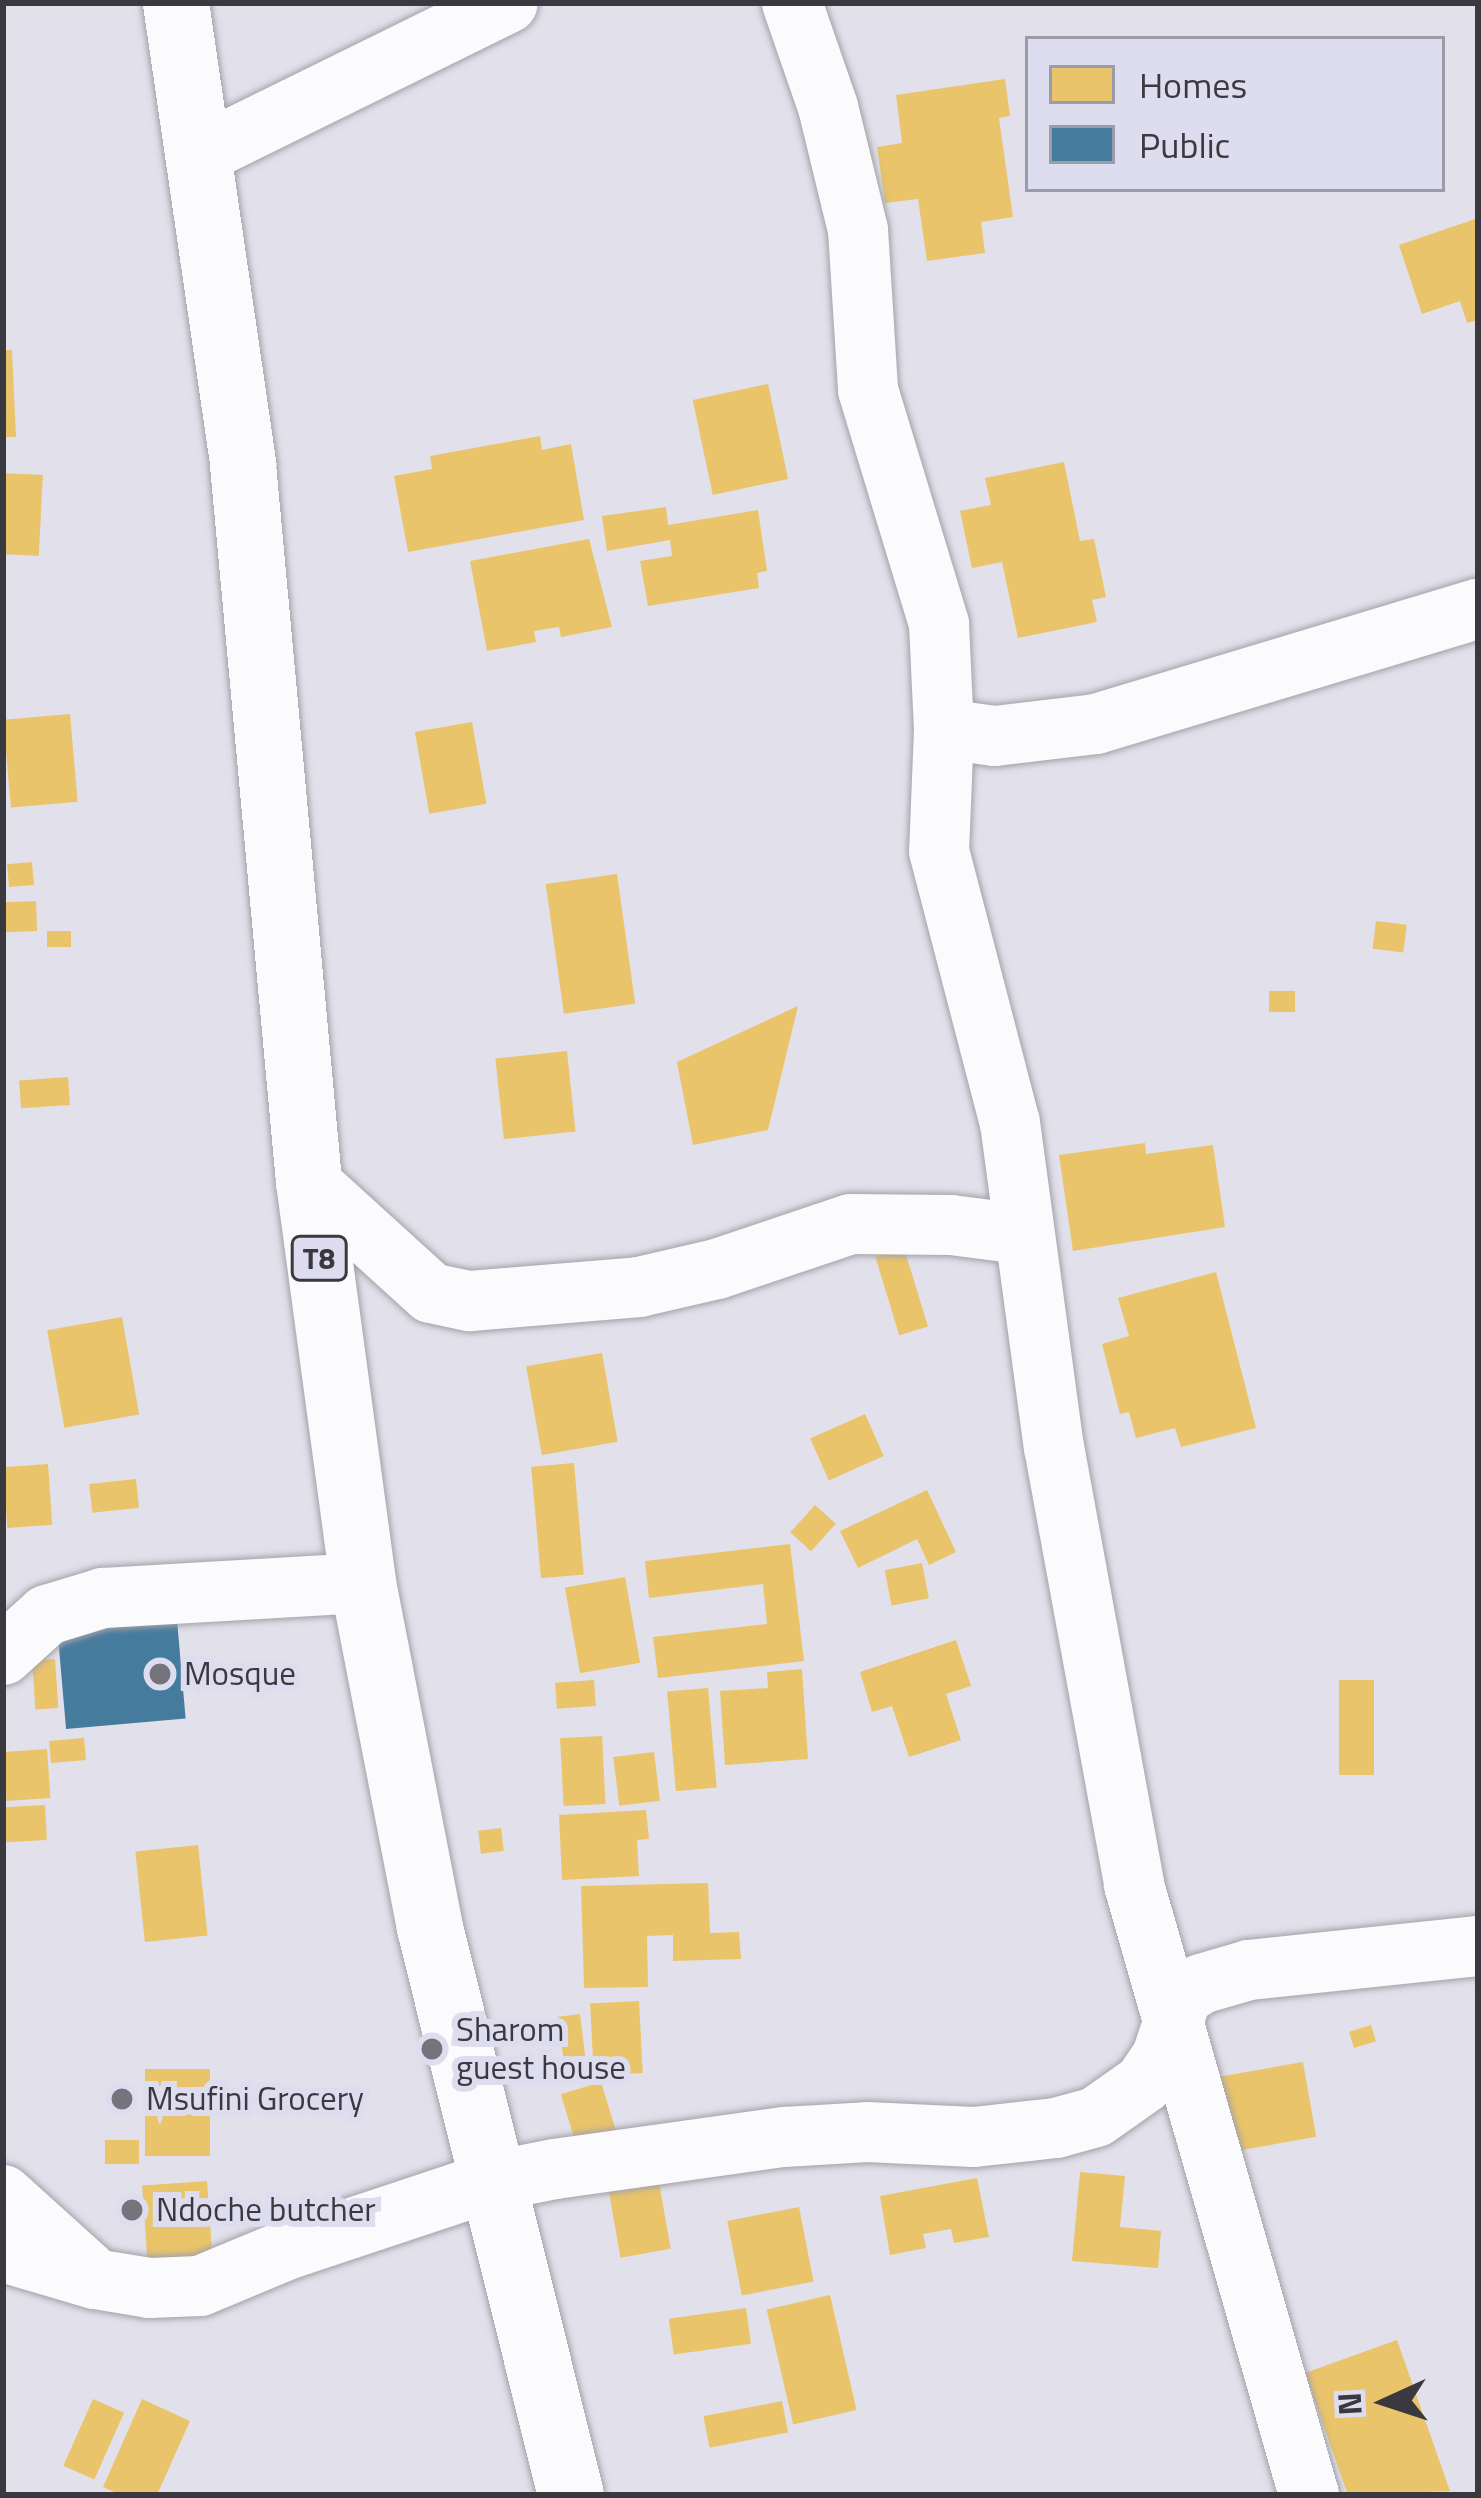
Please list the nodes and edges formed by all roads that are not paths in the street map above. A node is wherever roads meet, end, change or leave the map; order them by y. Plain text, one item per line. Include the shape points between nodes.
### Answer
1 (176, 3) edge
2 (508, 3) edge
3 (792, 3) edge
4 (200, 155) junction
5 (1478, 609) edge
6 (944, 729) junction
7 (309, 1182) junction
8 (1021, 1234) junction
9 (363, 1583) junction
10 (3, 1655) edge
11 (1478, 1946) edge
12 (1172, 2017) junction
13 (494, 2181) junction
14 (3, 2195) edge
15 (3, 2252) edge
16 (94, 2279) junction
17 (571, 2495) edge
18 (1309, 2495) edge

1 - 4 highway, T8
2 - 4 street
3 - 6 street via 858,230 868,390 939,624
4 - 7 highway, T8 via 243,465
5 - 6 street via 1096,724 995,736
6 - 8 street via 939,850 1010,1123
7 - 8 street via 431,1293 470,1301 639,1287 850,1224
7 - 9 highway, T8
8 - 12 street via 1120,1820
9 - 10 street via 103,1598 47,1615
9 - 13 highway, T8 via 430,1928
11 - 12 street via 1249,1970 1190,1989
12 - 13 street via 1162,2056 1144,2083 1096,2116 1056,2128 734,2142
12 - 18 street
13 - 16 street via 200,2286
13 - 17 highway, T8
14 - 16 street
15 - 16 street

